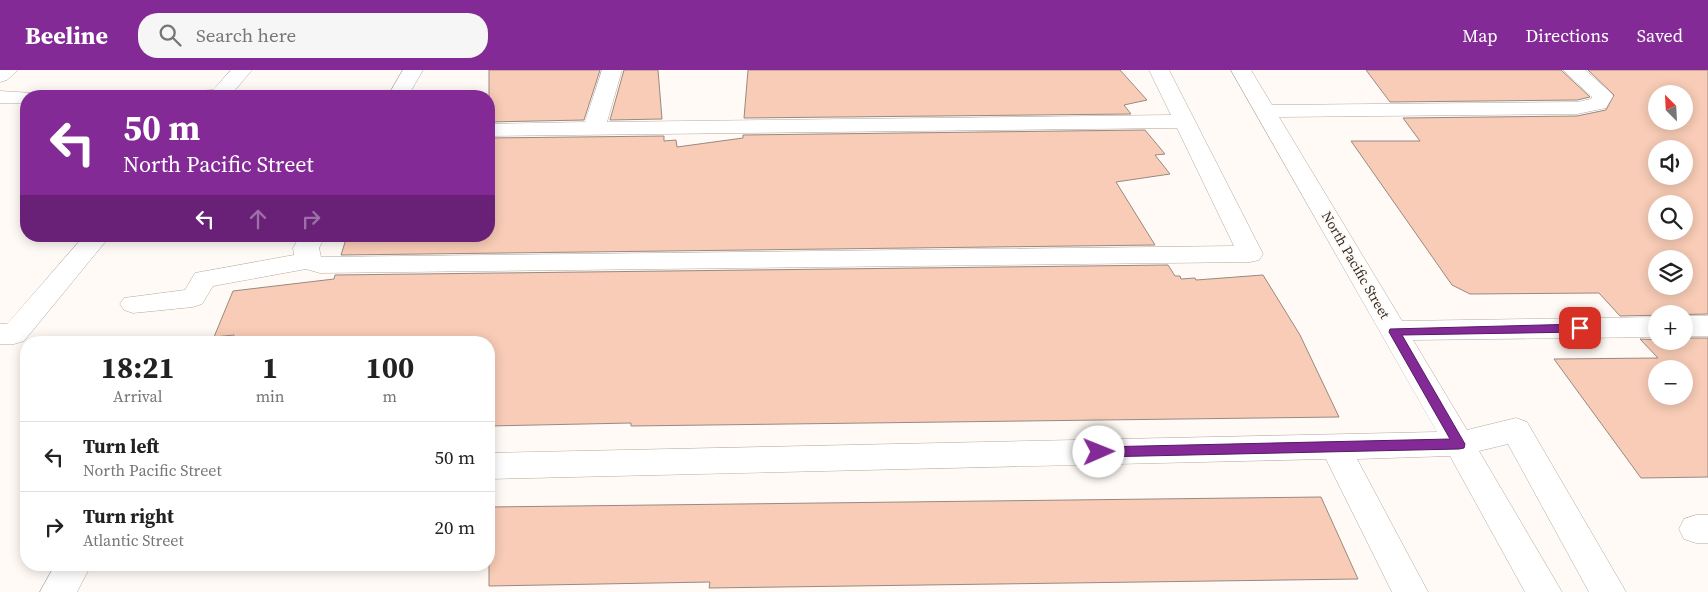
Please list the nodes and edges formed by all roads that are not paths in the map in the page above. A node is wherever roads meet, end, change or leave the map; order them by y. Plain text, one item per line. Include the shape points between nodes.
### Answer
1 (8, 70) edge
2 (242, 70) edge
3 (413, 70) edge
4 (612, 70) edge
5 (1159, 70) edge
6 (1241, 70) edge
7 (1573, 70) edge
8 (0, 76) edge
9 (224, 90) edge
10 (401, 90) edge
11 (0, 97) edge
12 (20, 97) edge
13 (1265, 111) junction
14 (1184, 121) junction
15 (594, 128) junction
16 (495, 130) edge
17 (93, 242) edge
18 (310, 242) edge
19 (306, 261) junction
20 (133, 304) dead end
21 (1693, 326) edge
22 (1708, 326) edge
23 (1648, 327) edge
24 (1394, 332) junction
25 (0, 334) edge
26 (1459, 444) junction
27 (1335, 447) junction
28 (495, 466) edge
29 (70, 571) edge
30 (58, 592) edge
31 (1410, 592) edge
32 (1544, 592) edge
33 (1608, 592) edge

1 - 8 street
2 - 9 street
3 - 10 street
4 - 15 street
5 - 14 street
6 - 13 street, North Pacific Street
7 - 13 street via 1604,96 1599,104 1568,108
11 - 12 street
13 - 24 street, North Pacific Street
14 - 15 street
14 - 19 street via 1250,254 320,265
15 - 16 street
17 - 25 street via 14,334
18 - 19 street
19 - 20 street via 204,279 193,298
21 - 22 street
23 - 24 street
24 - 26 street, North Pacific Street
26 - 27 street
26 - 32 street, North Pacific Street
26 - 33 street via 1516,430
27 - 28 street
27 - 31 street
29 - 30 street

